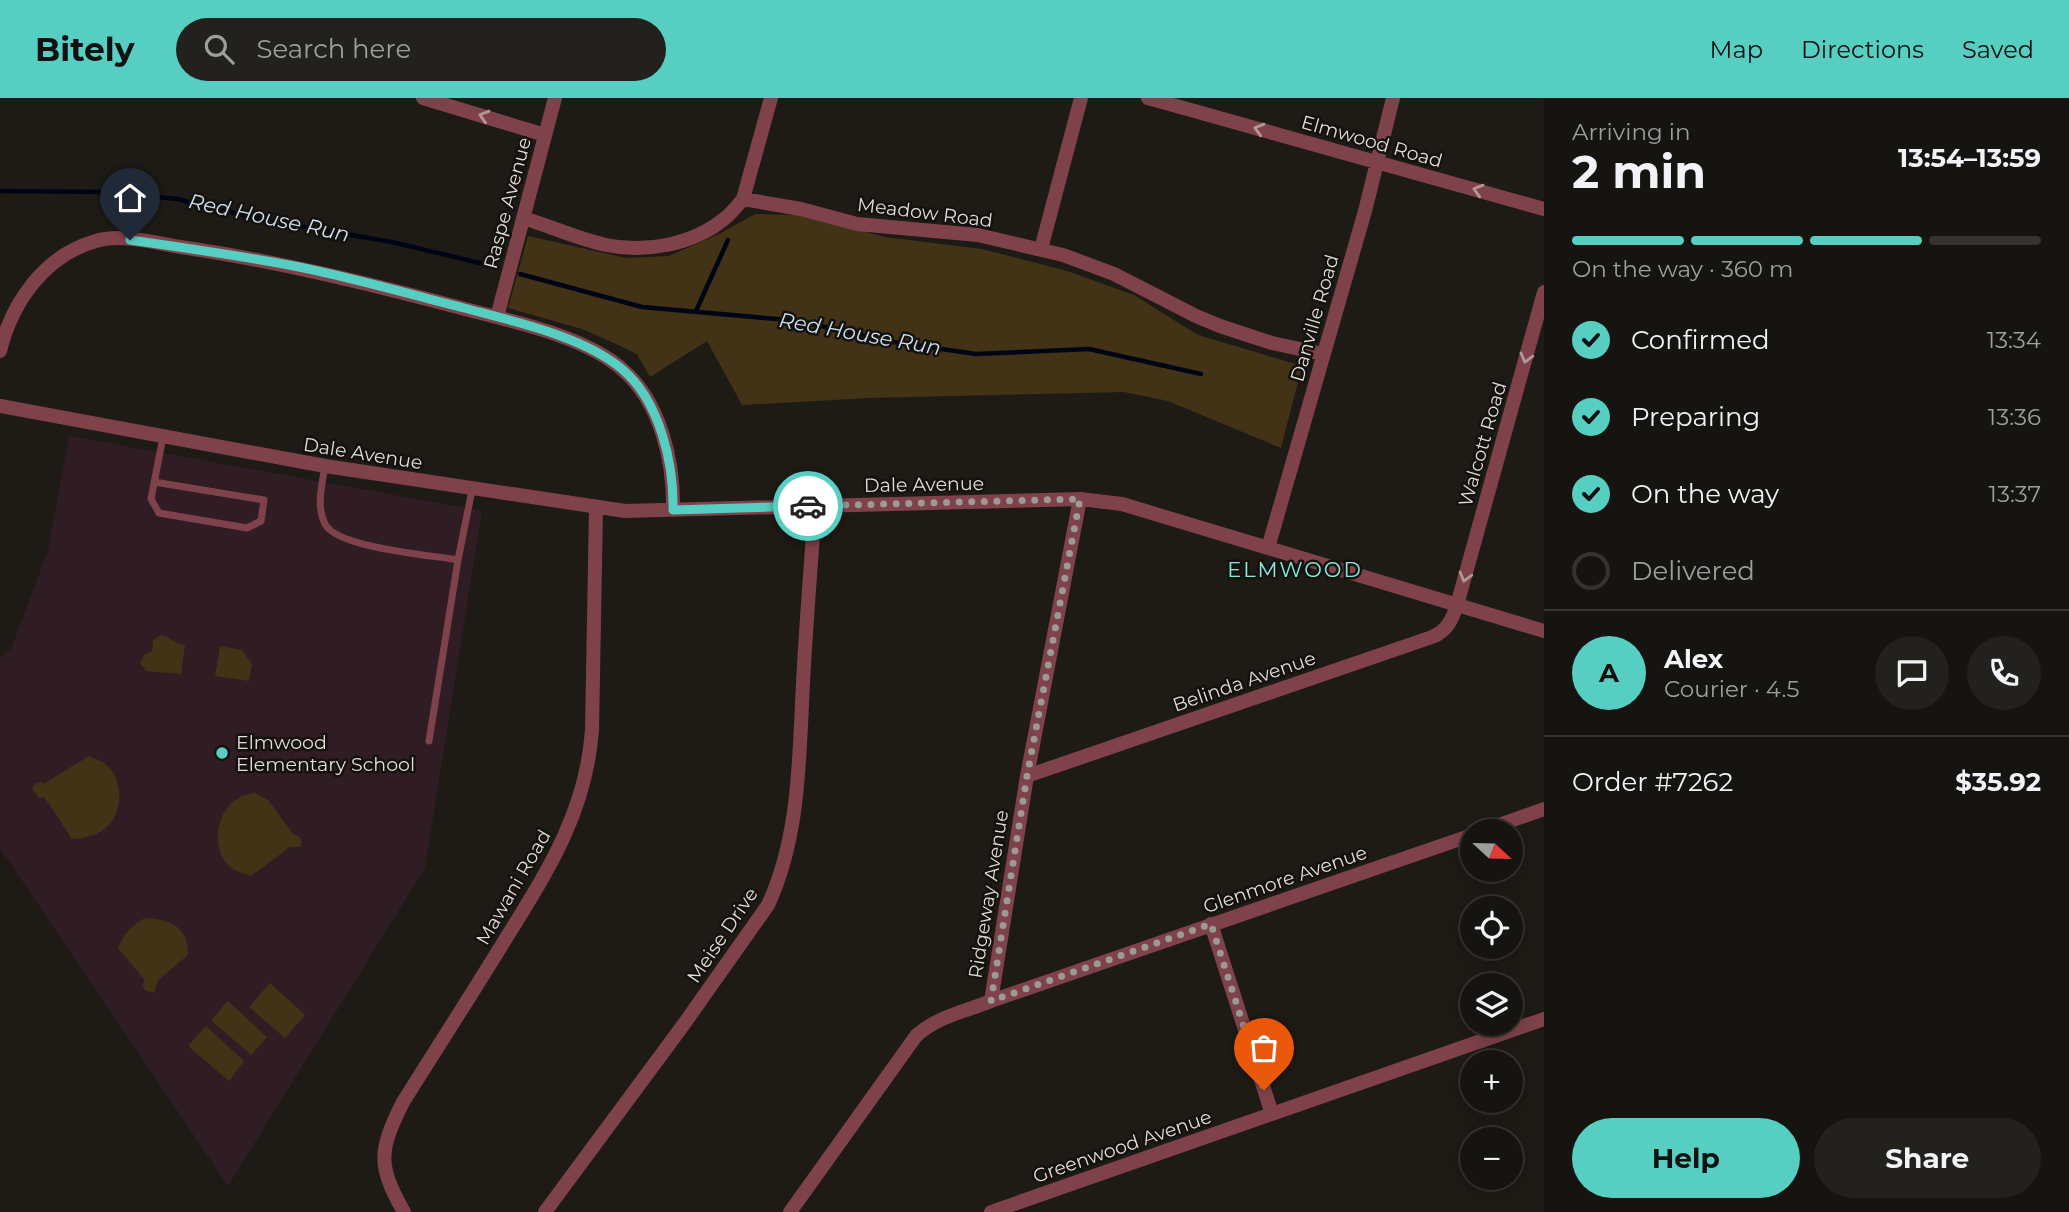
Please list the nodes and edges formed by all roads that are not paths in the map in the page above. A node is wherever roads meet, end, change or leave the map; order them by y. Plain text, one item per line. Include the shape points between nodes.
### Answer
1 (423, 98) edge
2 (555, 98) edge
3 (771, 98) edge
4 (1081, 98) edge
5 (1148, 98) edge
6 (1393, 98) edge
7 (545, 135) junction
8 (1377, 162) junction
9 (743, 200) junction
10 (1544, 209) edge
11 (523, 218) junction
12 (1041, 249) junction
13 (1544, 292) edge
14 (497, 317) junction
15 (0, 351) edge
16 (1323, 354) junction
17 (0, 406) edge
18 (163, 437) junction
19 (325, 466) junction
20 (154, 481) junction
21 (472, 490) junction
22 (1080, 499) junction
23 (815, 506) junction
24 (596, 508) junction
25 (673, 510) junction
26 (1268, 548) junction
27 (458, 559) junction
28 (1457, 605) junction
29 (1544, 631) edge
30 (429, 741) dead end
31 (1027, 776) junction
32 (1544, 809) edge
33 (1516, 819) edge
34 (1460, 839) edge
35 (1211, 924) junction
36 (991, 1001) junction
37 (1544, 1019) edge
38 (1272, 1114) junction
39 (404, 1212) edge
40 (545, 1212) edge
41 (790, 1212) edge
42 (991, 1212) edge

7 -> 1 street
2 - 7 street, Raspe Avenue
3 - 9 street
4 - 12 street
8 -> 5 street, Elmwood Road
6 - 8 street, Danville Road
7 - 11 street, Raspe Avenue
10 -> 8 street, Elmwood Road
8 - 16 street, Danville Road
9 - 11 street via 726,219 694,237 664,246 604,244
9 - 12 street, Meadow Road via 857,224 978,235
11 - 14 street, Raspe Avenue
12 - 16 street, Meadow Road via 1114,274 1242,334
13 -> 28 street, Walcott Road
14 - 15 street via 298,267 111,239 73,251 38,278 16,305
14 - 25 street via 583,346 625,371 666,443
16 - 26 street, Danville Road
17 - 18 street, Dale Avenue
18 - 19 street, Dale Avenue
18 - 20 lane
19 - 21 street, Dale Avenue
19 - 27 lane via 320,503 327,528 334,534 353,543
20 - 20 lane via 151,499 159,513 247,528 261,521 264,500
21 - 24 street, Dale Avenue
21 - 27 lane
22 - 23 street, Dale Avenue
22 - 26 street, Dale Avenue via 1122,504
22 - 31 street, Ridgeway Avenue
23 - 25 street, Dale Avenue
23 - 40 street, Meise Drive via 798,768 791,836 777,885 768,905 684,1024
24 - 25 street, Dale Avenue
24 - 39 street, Mawani Road via 592,730 580,799 558,853 392,1125 383,1160
26 - 28 street, Dale Avenue
27 - 30 lane
28 - 29 street, Dale Avenue
28 - 31 street, Belinda Avenue via 1448,627 1432,638
31 - 36 street, Ridgeway Avenue
32 - 33 street
34 - 35 street, Glenmore Avenue
35 - 36 street, Glenmore Avenue
35 - 38 street
36 - 41 street, Ridgeway Avenue via 946,1016 916,1036
37 - 38 street, Greenwood Avenue
38 - 42 street, Greenwood Avenue

